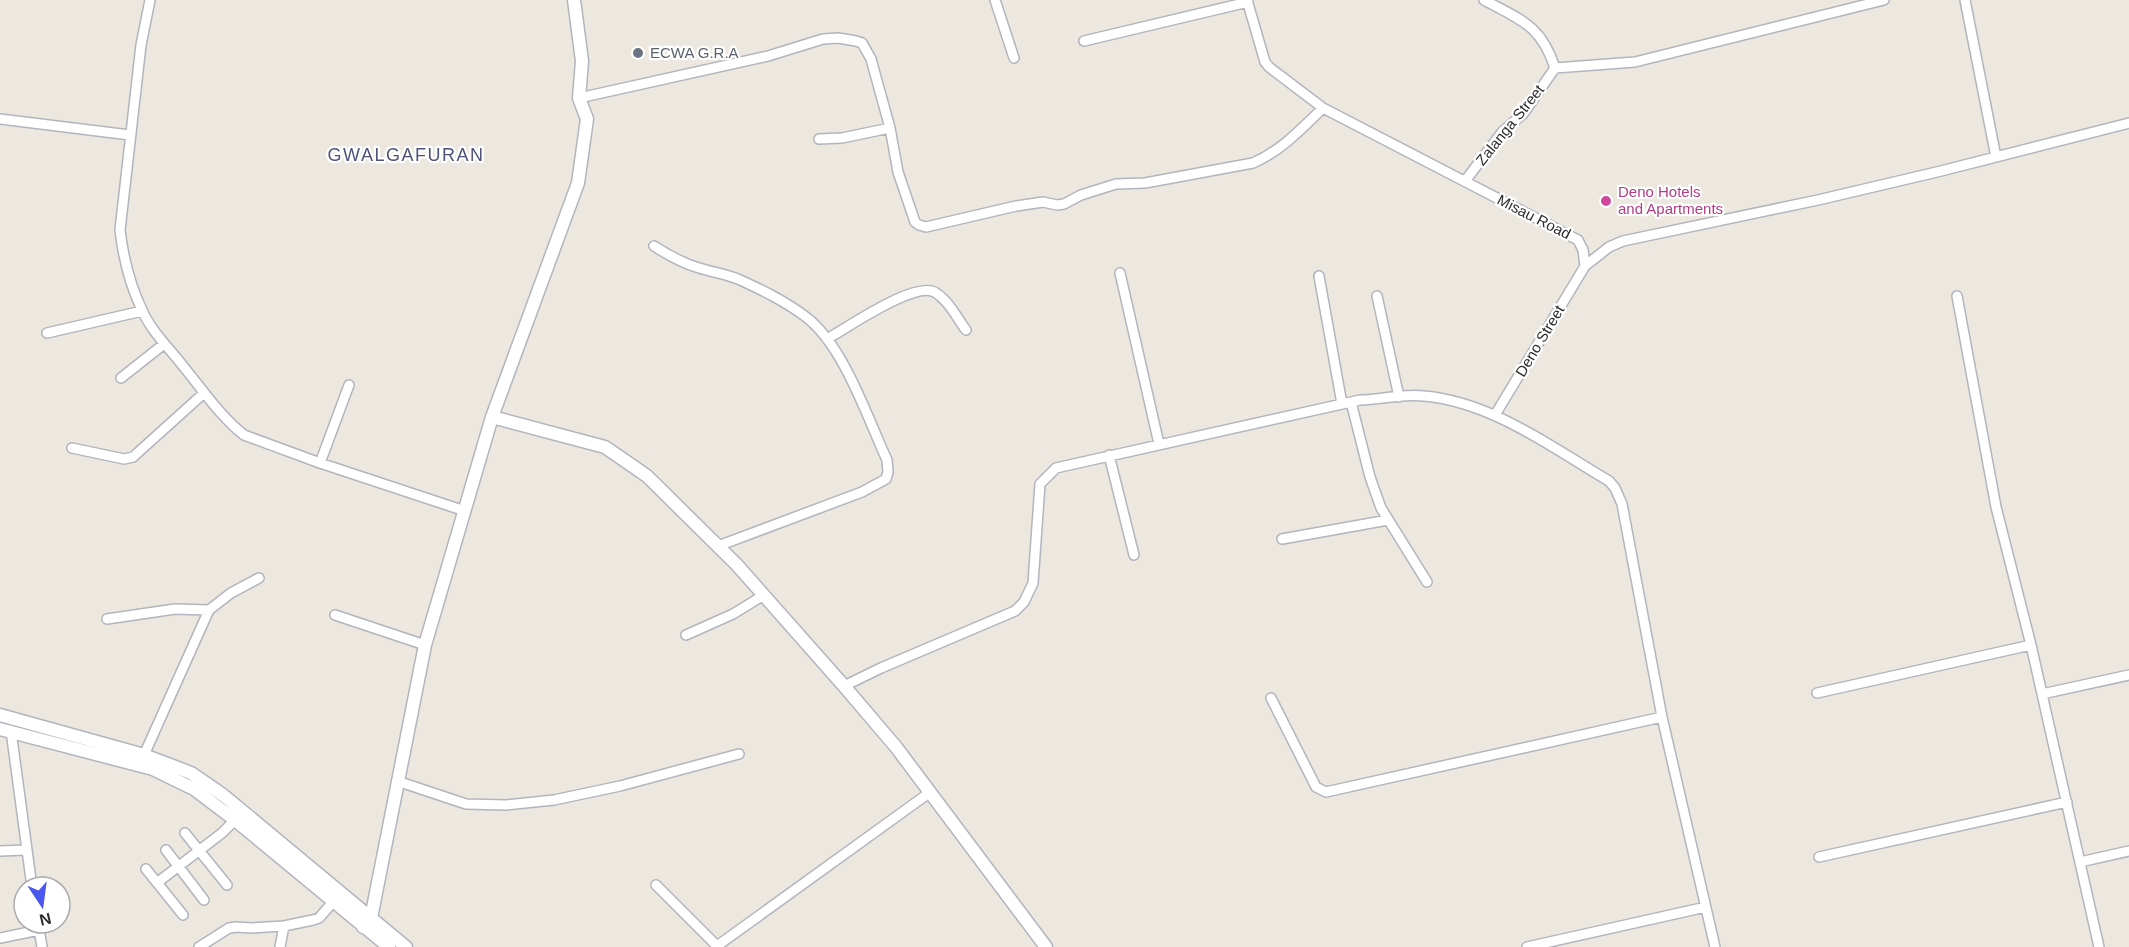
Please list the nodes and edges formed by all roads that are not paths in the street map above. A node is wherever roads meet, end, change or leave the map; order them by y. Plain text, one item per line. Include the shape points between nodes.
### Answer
1 (150, 0) edge
2 (574, 0) edge
3 (995, 0) edge
4 (1484, 0) edge
5 (1884, 0) edge
6 (1965, 0) edge
7 (1248, 1) edge
8 (1084, 41) dead end
9 (1014, 58) dead end
10 (1555, 68) junction
11 (579, 98) junction
12 (1323, 108) junction
13 (0, 119) edge
14 (2129, 123) edge
15 (890, 128) junction
16 (130, 135) junction
17 (819, 139) dead end
18 (1996, 158) junction
19 (1465, 181) junction
20 (654, 246) dead end
21 (1585, 266) junction
22 (1120, 273) dead end
23 (1319, 276) dead end
24 (1377, 296) dead end
25 (1957, 296) dead end
26 (142, 310) junction
27 (966, 330) dead end
28 (47, 333) dead end
29 (827, 339) junction
30 (164, 344) junction
31 (121, 378) dead end
32 (349, 385) dead end
33 (204, 393) junction
34 (1399, 397) junction
35 (1346, 403) junction
36 (1495, 415) junction
37 (492, 417) junction
38 (1159, 444) junction
39 (72, 448) dead end
40 (1108, 455) junction
41 (320, 463) junction
42 (465, 511) junction
43 (1389, 520) junction
44 (1282, 539) dead end
45 (718, 546) junction
46 (1134, 555) dead end
47 (259, 578) dead end
48 (1427, 582) dead end
49 (764, 595) junction
50 (209, 610) junction
51 (335, 615) dead end
52 (108, 619) dead end
53 (686, 635) dead end
54 (425, 645) junction
55 (2031, 645) junction
56 (2129, 675) edge
57 (844, 686) junction
58 (1817, 693) dead end
59 (2042, 694) junction
60 (1271, 698) dead end
61 (0, 715) edge
62 (1662, 717) junction
63 (9, 726) edge
64 (739, 754) dead end
65 (144, 755) junction
66 (397, 782) junction
67 (929, 793) junction
68 (2067, 802) junction
69 (235, 820) junction
70 (185, 833) dead end
71 (26, 850) junction
72 (166, 850) dead end
73 (200, 850) junction
74 (0, 851) edge
75 (2129, 851) edge
76 (1819, 857) dead end
77 (2080, 862) junction
78 (179, 866) junction
79 (146, 869) dead end
80 (30, 875) edge
81 (158, 882) junction
82 (227, 885) dead end
83 (656, 885) dead end
84 (204, 900) dead end
85 (333, 902) junction
86 (1706, 907) junction
87 (183, 915) dead end
88 (367, 922) junction
89 (284, 926) junction
90 (1041, 945) edge
91 (199, 947) edge
92 (280, 947) edge
93 (389, 947) edge
94 (406, 947) edge
95 (1527, 947) edge
96 (1715, 947) edge
97 (2099, 947) edge

1 - 16 street
2 - 11 street via 582,61
3 - 9 street
4 - 10 street via 1537,32
5 - 10 street via 1635,62
6 - 18 street
7 - 8 street
7 - 12 street, Misau Road via 1267,65
10 - 19 street, Zalanga Street
11 - 15 street via 768,56 822,39 849,39 862,43 867,51
11 - 37 street via 587,119 578,183
12 - 15 street via 1289,140 1253,163 1145,183 1116,184 1064,204 1016,206 926,227 915,222 898,172
12 - 19 street, Misau Road
13 - 16 street
14 - 18 street
15 - 17 street
16 - 26 street via 120,230
18 - 21 street via 1623,241
19 - 21 street, Misau Road via 1578,240
20 - 29 street via 673,258 729,275 767,292 807,318
21 - 36 street, Deno Street
22 - 38 street
23 - 35 street
24 - 34 street
25 - 55 street via 1996,507
26 - 28 street
26 - 30 street
27 - 29 street via 947,303 925,289 896,299
29 - 45 street via 854,387 886,460 886,479 862,492
30 - 31 street
30 - 33 street
32 - 41 street
33 - 39 street via 134,457 124,459
33 - 41 street via 244,435
34 - 35 street
34 - 36 street via 1426,396
35 - 38 street
35 - 43 street via 1381,508
36 - 62 street via 1615,488 1622,504
37 - 42 street
37 - 45 street via 605,447 647,476
38 - 40 street
40 - 46 street
40 - 57 street via 1056,468 1040,484 1033,583 1015,611
41 - 42 street
42 - 54 street
43 - 44 street
43 - 48 street
45 - 49 street
47 - 50 street
49 - 53 street
49 - 57 street
50 - 52 street via 175,609
50 - 65 street
51 - 54 street
54 - 66 street
55 - 58 street
55 - 59 street
56 - 59 street
57 - 67 street
59 - 68 street
60 - 62 street via 1316,787 1326,792
61 - 63 street
62 - 86 street
63 - 65 street
63 - 69 street via 153,768 194,789
63 - 71 street
64 - 66 street via 620,786 506,805 465,804
65 - 88 street via 191,773 223,795
66 - 88 street
67 - 83 street via 717,946
67 - 90 street
68 - 76 street
68 - 77 street
69 - 73 street
69 - 85 street
70 - 73 street
71 - 74 street
71 - 80 street
72 - 78 street
73 - 78 street
73 - 82 street
75 - 77 street
77 - 97 street
78 - 81 street
78 - 84 street
79 - 81 street
81 - 87 street
85 - 88 street
85 - 89 street via 313,921
86 - 95 street
86 - 96 street
88 - 93 street
88 - 94 street
89 - 91 street via 229,928
89 - 92 street

